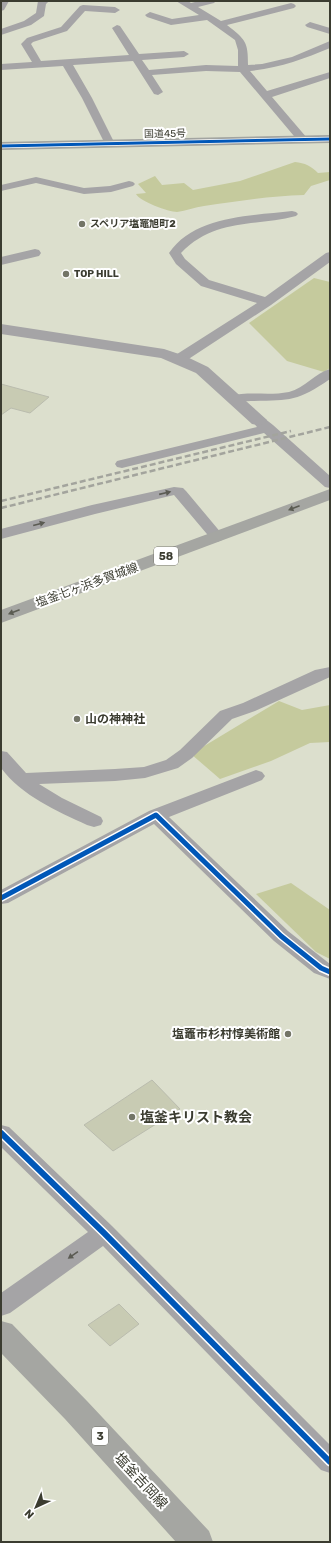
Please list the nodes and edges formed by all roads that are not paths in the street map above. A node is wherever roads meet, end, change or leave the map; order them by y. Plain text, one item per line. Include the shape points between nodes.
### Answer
1 (4, 1) edge
2 (44, 1) edge
3 (181, 1) edge
4 (211, 1) edge
5 (190, 6) junction
6 (1, 8) edge
7 (292, 9) dead end
8 (115, 10) dead end
9 (150, 15) dead end
10 (208, 17) junction
11 (1, 21) edge
12 (27, 23) junction
13 (220, 24) junction
14 (310, 25) dead end
15 (117, 28) dead end
16 (330, 31) edge
17 (1, 32) edge
18 (330, 44) edge
19 (184, 54) dead end
20 (136, 58) junction
21 (67, 63) junction
22 (38, 64) junction
23 (1, 67) edge
24 (243, 69) junction
25 (146, 73) junction
26 (330, 75) edge
27 (317, 79) junction
28 (330, 84) edge
29 (158, 92) dead end
30 (266, 95) junction
31 (330, 139) edge
32 (302, 140) junction
33 (110, 144) junction
34 (1, 146) edge
35 (129, 184) dead end
36 (1, 188) edge
37 (292, 214) dead end
38 (35, 253) dead end
39 (330, 256) edge
40 (1, 261) edge
41 (267, 302) junction
42 (1, 329) edge
43 (179, 359) junction
44 (330, 372) edge
45 (234, 399) junction
46 (263, 424) junction
47 (122, 464) dead end
48 (330, 484) edge
49 (330, 494) edge
50 (1, 534) edge
51 (217, 537) junction
52 (1, 617) edge
53 (330, 672) edge
54 (1, 756) edge
55 (256, 776) dead end
56 (21, 779) junction
57 (156, 815) junction
58 (94, 821) dead end
59 (1, 898) edge
60 (326, 970) edge
61 (1, 1133) edge
62 (104, 1233) junction
63 (1, 1306) edge
64 (1, 1333) edge
65 (330, 1462) edge
66 (197, 1542) edge

1 - 6 street
2 - 12 street via 40,6 41,14
3 - 5 street
4 - 5 street
5 - 10 street
7 - 13 street via 279,9
8 - 22 street via 83,8 64,29 30,40 26,44
9 - 10 street via 171,22
10 - 13 street
11 - 12 street
12 - 17 street
13 - 24 street via 239,39 243,50
14 - 16 street
15 - 20 street
18 - 24 street via 295,59
19 - 20 street
20 - 21 street
20 - 25 street
21 - 22 street
21 - 33 street
22 - 23 street
24 - 25 street via 206,68
24 - 30 street
25 - 29 street
26 - 27 street
27 - 28 street
27 - 30 street
30 - 32 street
31 - 32 highway, 国道45号
32 - 33 highway, 国道45号
33 - 34 highway, 国道45号
35 - 36 street via 111,189 84,190 36,180
37 - 41 street via 207,228 179,247 175,253 180,261 205,283
38 - 40 street
39 - 41 street
41 - 43 street
42 - 43 street via 164,354
43 - 45 street via 202,370
44 - 45 street via 297,394
45 - 46 street
46 - 47 street
46 - 48 street
49 -> 51 main road, 塩釜七ヶ浜多賀城線 / 58
50 -> 51 street via 178,491
51 -> 52 main road, 塩釜七ヶ浜多賀城線 / 58
53 - 56 street via 226,715 186,754 172,764 144,772
54 - 56 street
55 - 57 street
56 - 58 street via 53,801
57 - 59 street
57 - 60 street via 281,936
61 - 62 street
62 -> 63 street
62 - 65 street
64 - 66 main road, 塩釜吉岡線 / 3 via 76,1410

